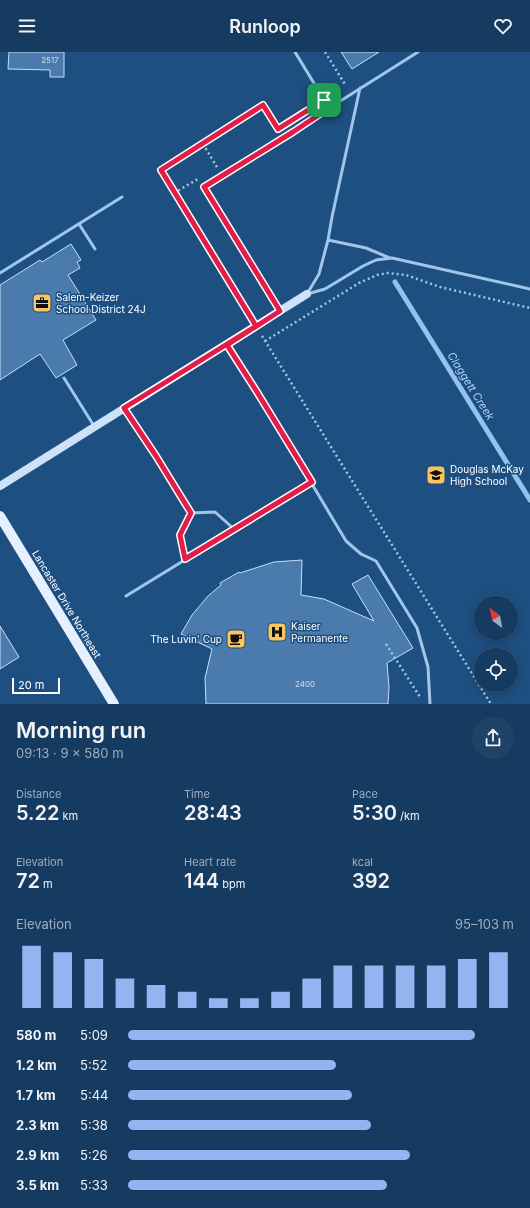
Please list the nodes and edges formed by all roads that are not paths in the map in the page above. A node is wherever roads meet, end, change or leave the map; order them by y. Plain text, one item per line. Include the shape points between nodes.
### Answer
1 (295, 52) edge
2 (418, 52) edge
3 (360, 88) junction
4 (329, 108) junction
5 (122, 197) dead end
6 (79, 224) junction
7 (328, 240) junction
8 (95, 249) dead end
9 (392, 258) junction
10 (0, 273) edge
11 (530, 289) edge
12 (307, 294) junction
13 (280, 311) junction
14 (227, 345) junction
15 (64, 378) dead end
16 (124, 408) junction
17 (94, 426) junction
18 (312, 482) junction
19 (0, 486) edge
20 (191, 513) junction
21 (0, 516) edge
22 (234, 529) junction
23 (185, 559) junction
24 (126, 596) dead end
25 (114, 704) edge
26 (430, 704) edge

1 - 4 lane
2 - 3 lane
3 - 4 lane
3 - 7 lane
4 - 13 lane via 204,187
5 - 6 lane
6 - 8 lane
6 - 10 lane
7 - 9 lane via 366,248
7 - 12 lane via 319,274
9 - 11 lane
9 - 12 lane via 376,260 325,289
12 - 13 street
13 - 14 street
14 - 16 street
14 - 18 lane
15 - 17 lane
16 - 17 street
16 - 20 lane
17 - 19 street
18 - 22 lane
18 - 26 lane via 346,541 361,554 376,561 417,628 428,668
20 - 22 lane via 215,512
20 - 23 lane via 180,535
21 - 25 main road, Lancaster Drive Northeast
22 - 23 lane
23 - 24 lane

